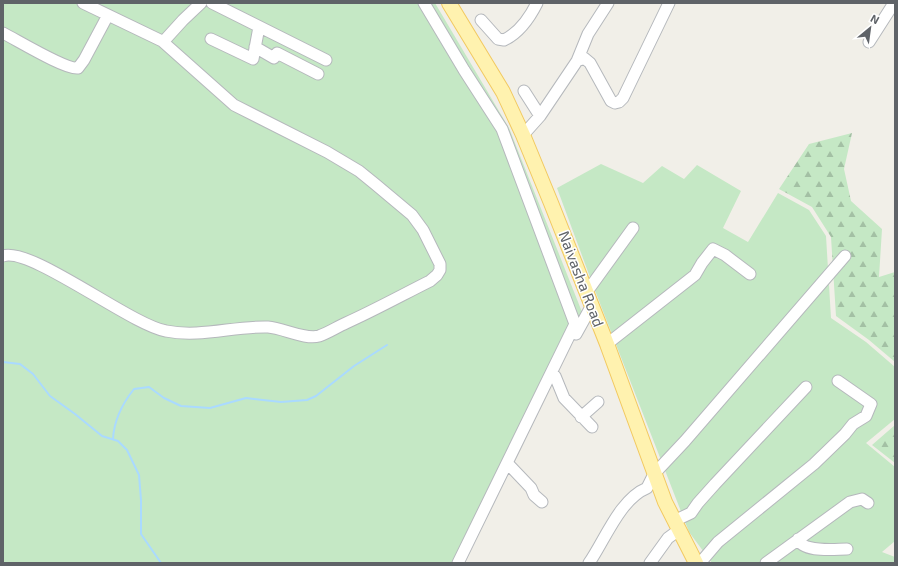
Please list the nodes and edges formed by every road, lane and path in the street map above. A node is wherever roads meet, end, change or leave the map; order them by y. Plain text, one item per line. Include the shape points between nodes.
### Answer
1 (83, 3) edge
2 (201, 3) edge
3 (212, 3) edge
4 (424, 3) edge
5 (449, 3) edge
6 (537, 3) edge
7 (608, 3) edge
8 (669, 3) edge
9 (888, 4) edge
10 (108, 15) junction
11 (482, 20) dead end
12 (259, 27) junction
13 (3, 33) edge
14 (211, 39) dead end
15 (163, 42) junction
16 (869, 42) dead end
17 (256, 47) junction
18 (326, 60) dead end
19 (577, 61) junction
20 (318, 74) dead end
21 (524, 91) dead end
22 (540, 116) junction
23 (523, 135) junction
24 (632, 228) dead end
25 (3, 256) edge
26 (846, 256) dead end
27 (750, 274) dead end
28 (586, 293) junction
29 (591, 307) junction
30 (607, 344) junction
31 (555, 376) junction
32 (838, 380) dead end
33 (806, 387) dead end
34 (598, 402) dead end
35 (581, 417) junction
36 (592, 427) dead end
37 (510, 466) junction
38 (654, 474) junction
39 (542, 502) dead end
40 (868, 503) dead end
41 (677, 526) junction
42 (798, 539) junction
43 (471, 548) dead end
44 (847, 549) dead end
45 (458, 563) edge
46 (589, 563) edge
47 (650, 563) edge
48 (696, 563) edge
49 (700, 563) edge
50 (766, 563) edge

1 - 10 street
2 - 15 street
3 - 12 street
4 - 45 street via 502,129 575,324
5 - 23 main road, Naivasha Road via 503,92
6 - 11 street via 525,22 510,38 504,40 498,39
7 - 19 street via 588,34
8 - 19 street via 619,102 611,101 590,63 584,58
9 - 16 street
10 - 13 street via 84,60 74,69
10 - 15 street
12 - 17 street
12 - 18 street
14 - 17 street via 253,59
15 - 25 street via 234,105 327,152 359,171 398,202 423,230 440,264 437,275 430,281 318,336 270,327 186,334 165,331 144,323 41,266 20,257
17 - 20 street via 274,58 277,53
19 - 22 street
21 - 22 street
22 - 23 street
23 - 28 main road, Naivasha Road
24 - 28 street
26 - 38 street via 685,442
27 - 30 street via 725,255 713,250 695,275
28 - 29 main road, Naivasha Road
29 - 30 main road, Naivasha Road
29 - 31 street
30 - 38 main road, Naivasha Road
31 - 35 street via 564,398
31 - 37 street
32 - 49 street via 871,404 866,416 853,424 814,464 718,542
33 - 41 street
34 - 35 street
35 - 36 street
37 - 39 street
37 - 43 street
38 - 41 main road, Naivasha Road
38 - 46 street via 647,488 630,501 614,521
40 - 42 street via 862,499 850,502
41 - 47 street
41 - 48 main road, Naivasha Road
42 - 44 street via 804,546 817,550
42 - 50 street

